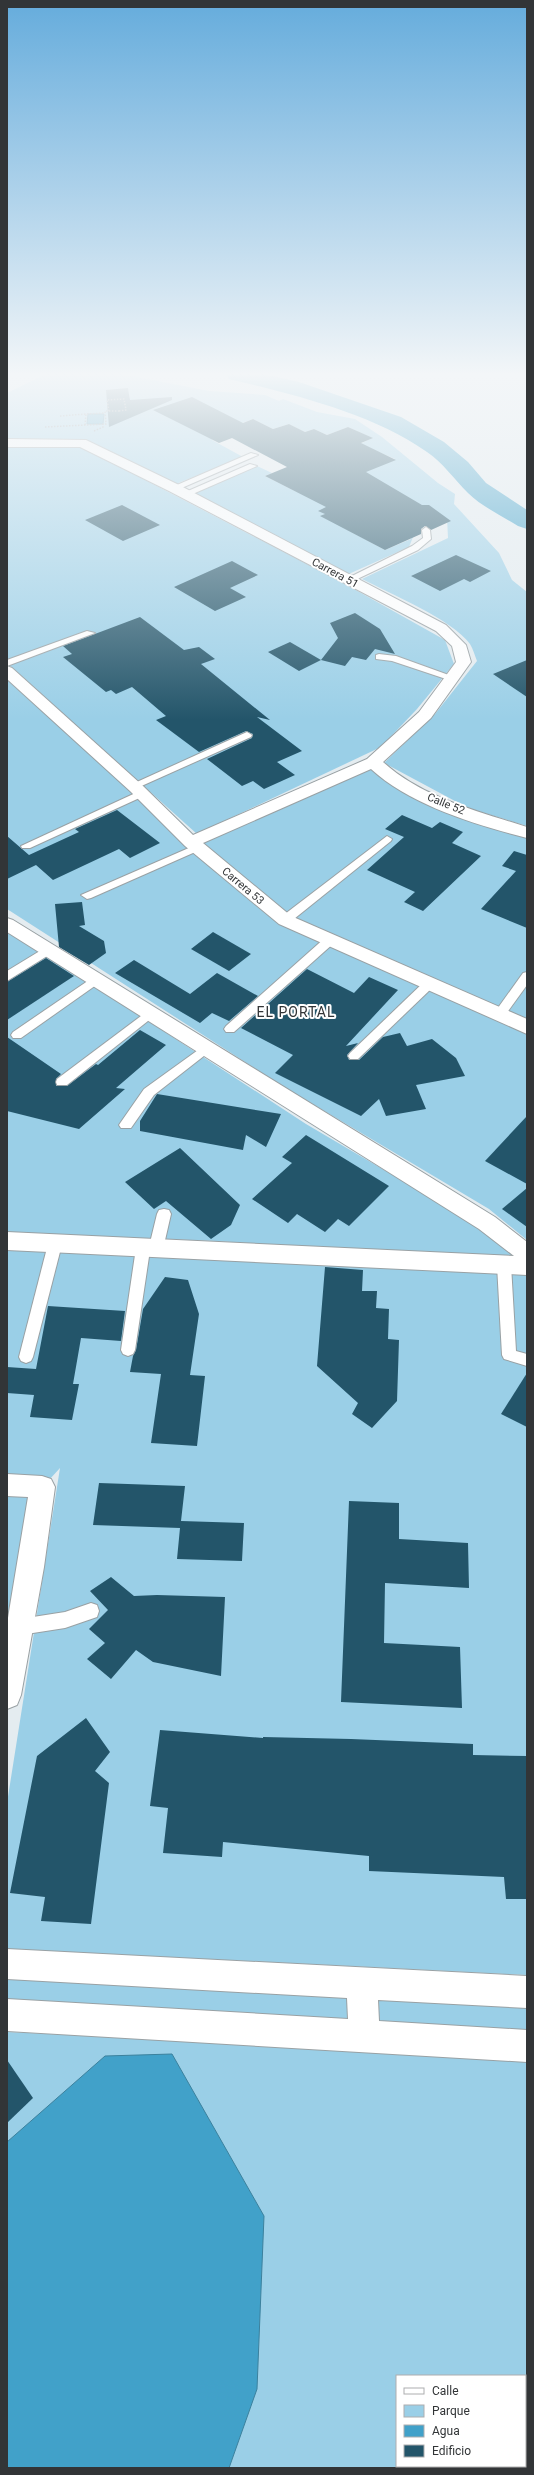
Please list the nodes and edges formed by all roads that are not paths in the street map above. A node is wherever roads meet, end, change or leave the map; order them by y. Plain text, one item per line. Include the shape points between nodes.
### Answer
1 (177, 490) edge
2 (183, 490) edge
3 (184, 490) edge
4 (180, 491) junction
5 (426, 530) dead end
6 (348, 580) junction
7 (90, 632) dead end
8 (380, 657) dead end
9 (7, 663) edge
10 (7, 671) edge
11 (452, 678) junction
12 (247, 735) dead end
13 (373, 762) junction
14 (138, 790) junction
15 (527, 833) edge
16 (387, 839) dead end
17 (195, 845) junction
18 (26, 846) dead end
19 (87, 895) dead end
20 (285, 920) junction
21 (7, 924) edge
22 (330, 940) junction
23 (48, 950) junction
24 (527, 976) edge
25 (7, 977) edge
26 (95, 980) junction
27 (429, 984) junction
28 (149, 1014) junction
29 (499, 1015) junction
30 (527, 1027) edge
31 (230, 1029) dead end
32 (17, 1036) dead end
33 (205, 1049) junction
34 (354, 1056) dead end
35 (62, 1082) dead end
36 (126, 1125) dead end
37 (164, 1214) dead end
38 (7, 1241) edge
39 (55, 1244) junction
40 (150, 1248) junction
41 (527, 1254) edge
42 (504, 1265) junction
43 (527, 1266) edge
44 (128, 1350) dead end
45 (26, 1357) dead end
46 (527, 1360) edge
47 (7, 1485) edge
48 (91, 1610) dead end
49 (20, 1627) junction
50 (7, 1695) edge
51 (7, 1964) edge
52 (362, 1983) junction
53 (527, 1992) edge
54 (7, 2016) edge
55 (364, 2037) junction
56 (527, 2046) edge

1 - 4 street, Carrera 51
2 - 4 lane
3 - 4 lane
4 - 6 street, Carrera 51
5 - 6 lane via 427,539 415,548
6 - 11 street, Carrera 51 via 440,628 459,645 464,662
7 - 9 lane
8 - 11 lane via 393,658
10 - 14 street, Carrera 53
11 - 13 street via 425,715
12 - 14 lane
13 - 15 street, Calle 52 via 385,774 444,804
13 - 17 street
14 - 17 street, Carrera 53
14 - 18 lane
16 - 20 lane
17 - 19 lane
17 - 20 street, Carrera 53
20 - 22 street, Carrera 53
21 - 23 street
22 - 27 street, Carrera 53
22 - 31 lane
23 - 25 lane
23 - 26 street
24 - 29 lane
26 - 28 street
26 - 32 lane
27 - 29 street, Carrera 53
27 - 34 lane
28 - 33 street
28 - 35 lane
29 - 30 street, Carrera 53
33 - 36 lane via 149,1092
33 - 41 street via 487,1223
37 - 40 lane
38 - 39 street
39 - 40 street
39 - 45 lane
40 - 42 street
40 - 44 lane
42 - 43 street
42 - 46 lane via 509,1355
47 - 49 street via 42,1487
48 - 49 lane via 65,1620
49 - 50 street
51 - 52 street
52 - 53 street
52 - 55 street
54 - 55 street
55 - 56 street

